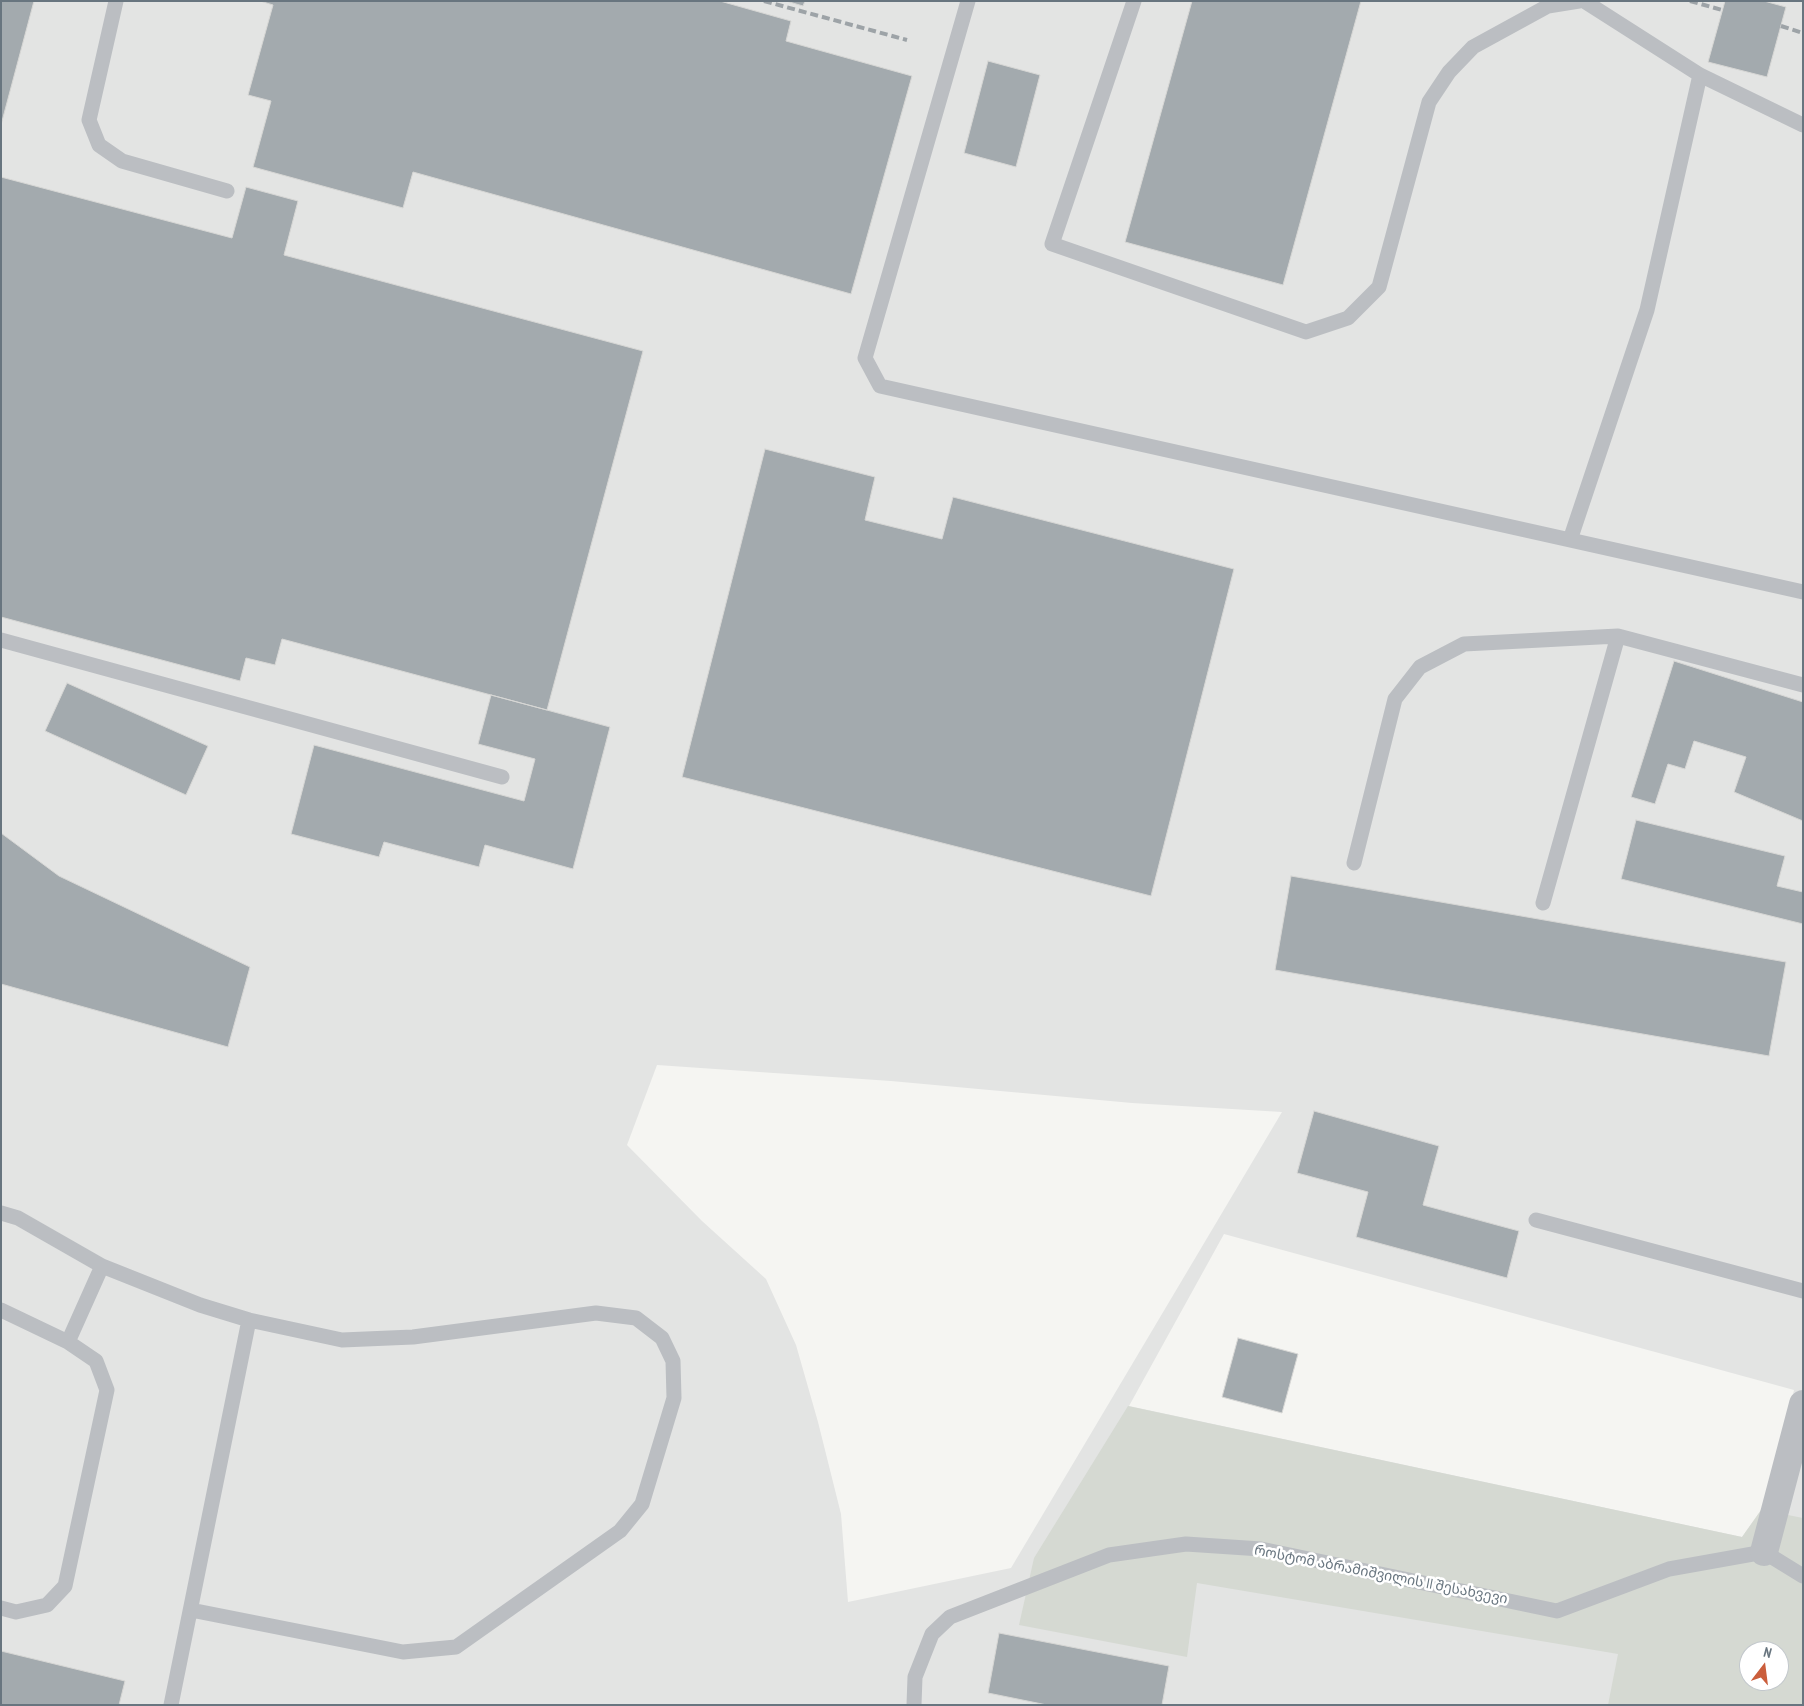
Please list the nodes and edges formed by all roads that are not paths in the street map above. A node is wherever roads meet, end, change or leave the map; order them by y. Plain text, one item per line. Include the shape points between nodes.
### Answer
1 (116, 1) edge
2 (968, 1) edge
3 (1134, 1) edge
4 (1579, 1) edge
5 (1584, 1) edge
6 (1700, 75) junction
7 (1803, 125) edge
8 (227, 191) dead end
9 (1570, 540) junction
10 (1803, 592) edge
11 (1618, 636) junction
12 (1, 640) edge
13 (1803, 685) edge
14 (502, 777) dead end
15 (1354, 863) dead end
16 (1542, 903) dead end
17 (1, 1213) edge
18 (1536, 1220) dead end
19 (102, 1266) junction
20 (1803, 1291) edge
21 (1, 1310) edge
22 (249, 1320) junction
23 (68, 1342) junction
24 (1803, 1404) edge
25 (1764, 1552) junction
26 (1803, 1576) edge
27 (1, 1608) edge
28 (191, 1610) junction
29 (171, 1705) edge
30 (914, 1705) edge

1 - 8 lane via 89,120 99,145 122,161
2 - 9 lane via 865,358 880,386
3 - 4 lane via 1052,244 1306,332 1348,318 1379,287 1428,102 1449,72 1473,47 1548,6
5 - 6 lane
6 - 7 lane
6 - 9 lane via 1647,310
9 - 10 lane
11 - 13 lane
11 - 15 lane via 1464,644 1420,667 1395,699
11 - 16 lane
12 - 14 lane
17 - 19 lane via 18,1218
18 - 20 lane
19 - 22 lane via 200,1305
19 - 23 lane
21 - 23 lane
22 - 28 lane
22 - 28 lane via 342,1340 413,1337 596,1313 636,1318 662,1338 673,1361 674,1398 642,1504 620,1531 456,1646 403,1652
23 - 27 lane via 96,1361 107,1390 65,1586 46,1605 16,1612
24 - 25 street
25 - 26 lane
25 - 30 lane, როსტომ აბრამიშვილის II შესახვევი via 1669,1569 1557,1611 1261,1548 1186,1544 1109,1555 950,1617 932,1634 915,1677
28 - 29 lane

